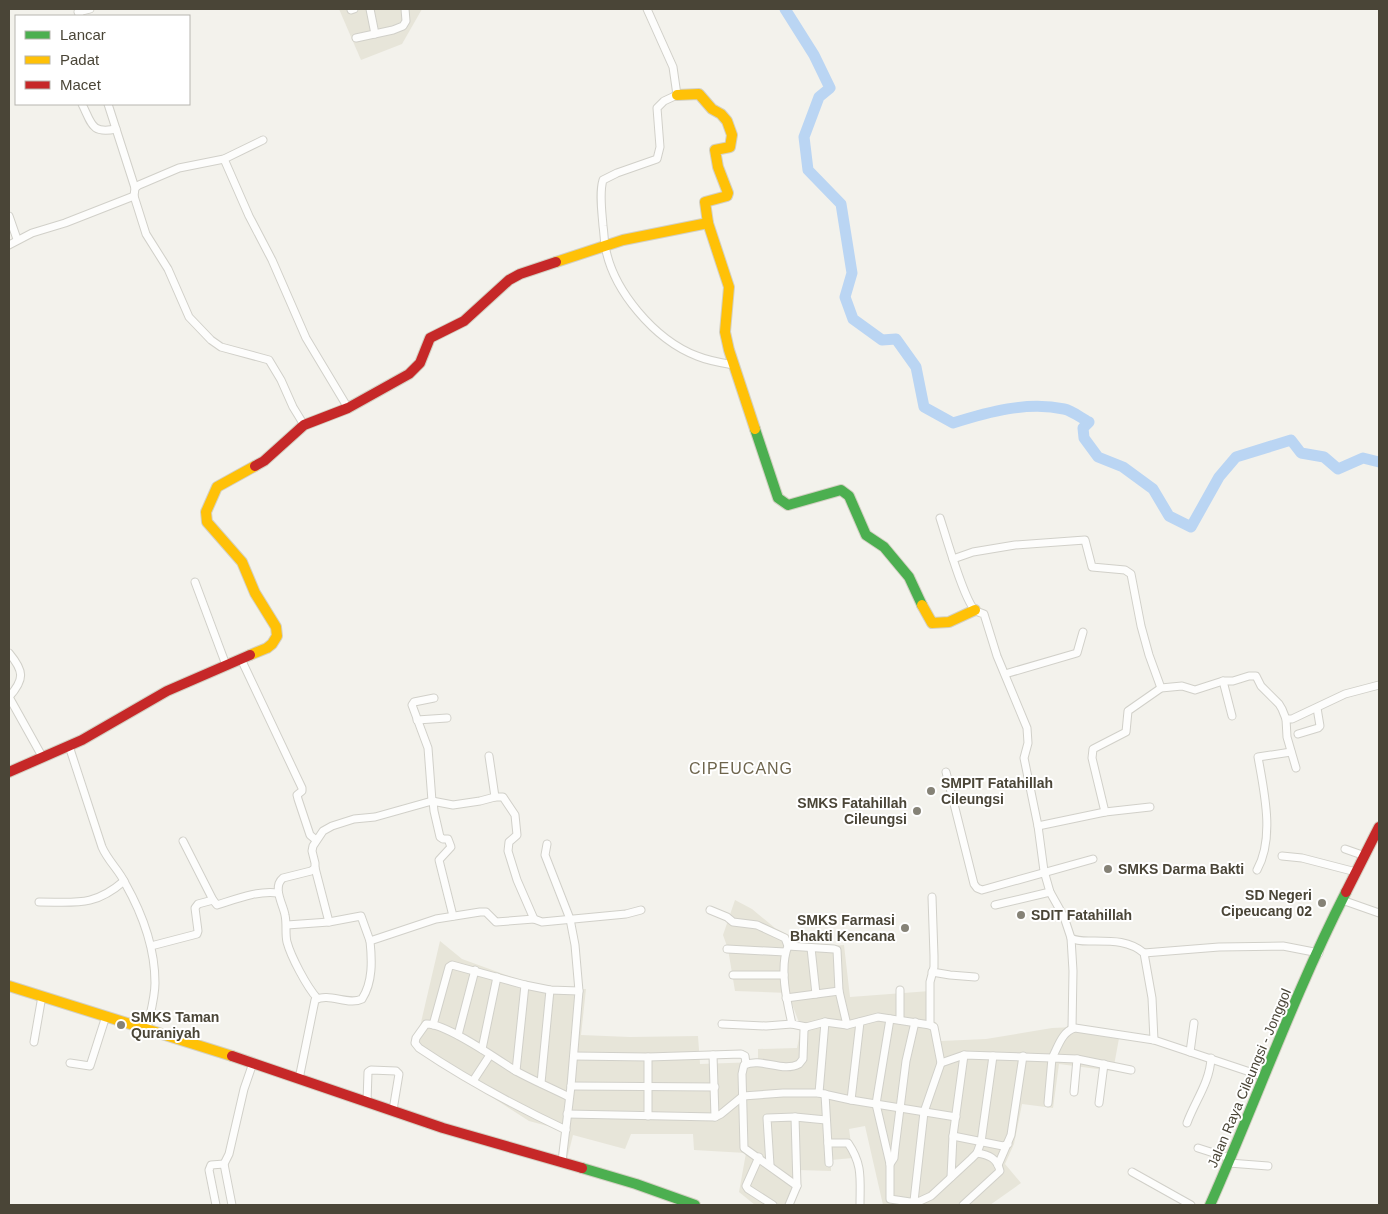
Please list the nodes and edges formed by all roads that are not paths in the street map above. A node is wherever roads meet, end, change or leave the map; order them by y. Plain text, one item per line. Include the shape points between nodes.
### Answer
1 (90, 9) edge
2 (370, 9) edge
3 (405, 9) edge
4 (647, 9) edge
5 (80, 15) edge
6 (375, 34) junction
7 (356, 38) dead end
8 (678, 95) junction
9 (83, 105) edge
10 (108, 105) edge
11 (116, 129) junction
12 (263, 140) dead end
13 (224, 159) junction
14 (135, 188) junction
15 (134, 196) junction
16 (9, 216) edge
17 (708, 223) junction
18 (17, 239) junction
19 (9, 245) edge
20 (605, 246) junction
21 (734, 365) junction
22 (348, 408) junction
23 (304, 426) junction
24 (940, 518) dead end
25 (953, 559) junction
26 (195, 582) dead end
27 (975, 610) junction
28 (1082, 632) dead end
29 (9, 652) edge
30 (241, 659) junction
31 (226, 665) junction
32 (1005, 674) junction
33 (1223, 682) junction
34 (1379, 685) edge
35 (1160, 688) junction
36 (9, 697) edge
37 (434, 698) dead end
38 (1317, 708) junction
39 (1232, 716) dead end
40 (447, 718) dead end
41 (1286, 719) junction
42 (417, 720) junction
43 (1298, 734) dead end
44 (69, 746) junction
45 (1292, 752) junction
46 (489, 756) dead end
47 (43, 758) junction
48 (1296, 768) dead end
49 (9, 772) edge
50 (946, 772) dead end
51 (495, 797) junction
52 (433, 801) junction
53 (1150, 807) dead end
54 (1105, 812) junction
55 (1038, 826) junction
56 (1379, 827) edge
57 (316, 840) junction
58 (183, 841) dead end
59 (548, 844) dead end
60 (1345, 849) dead end
61 (1282, 856) dead end
62 (1365, 856) junction
63 (1093, 859) dead end
64 (315, 868) junction
65 (1257, 870) dead end
66 (1044, 872) junction
67 (1356, 872) junction
68 (124, 881) junction
69 (1050, 892) junction
70 (278, 893) junction
71 (932, 897) dead end
72 (213, 900) junction
73 (1342, 900) junction
74 (39, 902) dead end
75 (995, 905) dead end
76 (641, 910) dead end
77 (710, 910) dead end
78 (1379, 913) edge
79 (453, 916) junction
80 (570, 919) junction
81 (534, 920) junction
82 (329, 922) junction
83 (287, 925) junction
84 (1071, 938) junction
85 (370, 941) junction
86 (151, 946) junction
87 (811, 948) junction
88 (727, 949) dead end
89 (786, 949) junction
90 (1144, 953) junction
91 (1319, 953) junction
92 (475, 970) junction
93 (932, 972) junction
94 (733, 975) dead end
95 (784, 975) junction
96 (497, 977) junction
97 (975, 977) dead end
98 (525, 985) junction
99 (9, 986) edge
100 (550, 990) junction
101 (900, 990) dead end
102 (580, 991) junction
103 (840, 991) junction
104 (816, 994) junction
105 (42, 996) junction
106 (317, 998) junction
107 (786, 998) junction
108 (106, 1016) junction
109 (890, 1019) junction
110 (900, 1020) junction
111 (825, 1022) junction
112 (860, 1022) junction
113 (915, 1022) junction
114 (1194, 1023) dead end
115 (722, 1024) dead end
116 (792, 1024) junction
117 (433, 1025) junction
118 (847, 1025) junction
119 (930, 1025) junction
120 (806, 1027) junction
121 (147, 1028) junction
122 (1072, 1028) junction
123 (458, 1035) junction
124 (1154, 1040) junction
125 (34, 1042) dead end
126 (482, 1049) junction
127 (1190, 1052) junction
128 (490, 1055) junction
129 (964, 1055) junction
130 (574, 1056) junction
131 (713, 1056) junction
132 (993, 1056) junction
133 (1023, 1056) junction
134 (648, 1057) junction
135 (1052, 1058) junction
136 (1211, 1058) junction
137 (1077, 1059) junction
138 (70, 1063) dead end
139 (253, 1063) junction
140 (941, 1063) junction
141 (746, 1064) junction
142 (1104, 1064) junction
143 (1131, 1070) dead end
144 (516, 1071) junction
145 (1265, 1076) junction
146 (299, 1079) junction
147 (473, 1081) junction
148 (541, 1083) junction
149 (649, 1085) junction
150 (571, 1086) junction
151 (715, 1087) junction
152 (1074, 1092) dead end
153 (822, 1094) junction
154 (743, 1096) junction
155 (569, 1098) junction
156 (851, 1100) junction
157 (366, 1102) junction
158 (1048, 1103) dead end
159 (1099, 1103) dead end
160 (876, 1104) junction
161 (900, 1108) junction
162 (393, 1110) junction
163 (924, 1112) junction
164 (567, 1114) junction
165 (648, 1116) junction
166 (715, 1117) junction
167 (956, 1117) junction
168 (795, 1118) junction
169 (826, 1120) junction
170 (1187, 1124) dead end
171 (566, 1130) junction
172 (953, 1136) junction
173 (982, 1142) junction
174 (828, 1143) junction
175 (1008, 1144) junction
176 (1198, 1148) dead end
177 (977, 1153) junction
178 (759, 1158) junction
179 (1230, 1160) junction
180 (562, 1161) junction
181 (829, 1163) dead end
182 (224, 1164) junction
183 (890, 1164) junction
184 (998, 1165) junction
185 (770, 1166) junction
186 (1268, 1166) dead end
187 (1132, 1172) dead end
188 (951, 1177) junction
189 (797, 1186) junction
190 (912, 1203) edge
191 (216, 1205) edge
192 (232, 1205) edge
193 (695, 1205) edge
194 (773, 1205) edge
195 (789, 1205) edge
196 (860, 1205) edge
197 (963, 1205) edge
198 (1191, 1205) edge
199 (1210, 1205) edge

1 - 5 street via 78,12
2 - 6 street
3 - 6 street via 403,26
4 - 8 street via 673,67
6 - 7 street
8 - 17 street via 699,94 721,113 733,137 730,147 716,150 718,168 728,194 705,202
8 - 20 street via 657,108 660,147 657,159 603,180
9 - 11 street via 94,127 102,132
10 - 11 street
11 - 14 street
12 - 13 street
13 - 14 street via 179,168
13 - 22 street via 306,338
14 - 15 street
15 - 18 street
15 - 23 street via 146,234 168,269 189,317 221,347 269,360
16 - 18 street
17 - 20 street
17 - 21 street via 729,287 725,332
18 - 19 street
20 - 21 street via 623,291 644,319 684,350
20 - 22 street via 514,277 464,321 430,338 420,363 409,374
21 - 27 street via 774,488 782,503 793,504 834,490 845,492 866,535 884,547 910,577 932,623 950,622
22 - 23 street
23 - 30 street via 264,461 222,483 207,507 209,526 242,562 255,593 278,632 275,641 267,648
24 - 25 street
25 - 27 street
25 - 35 street via 1015,545 1085,540 1092,566 1125,570 1131,574 1141,626
26 - 31 street
27 - 32 street via 984,614
28 - 32 street via 1078,653
29 - 36 street via 19,667 21,678
30 - 31 street
30 - 57 street via 302,788 298,799 310,835
31 - 44 street via 167,691
32 - 55 street via 1027,728 1024,758
33 - 35 street via 1195,690 1182,686
33 - 39 street
33 - 41 street via 1256,676 1281,707
34 - 38 street via 1345,694
35 - 54 street via 1128,711 1126,732 1093,749 1092,758
36 - 47 street
37 - 42 street via 412,703
38 - 41 street
38 - 43 street via 1320,726
40 - 42 street
41 - 45 street
42 - 52 street via 428,748
44 - 47 street
44 - 68 street via 102,847
45 - 48 street
45 - 65 street via 1258,757 1265,795 1266,849
46 - 51 street
47 - 49 street
50 - 66 street via 977,888 982,890
51 - 52 street via 453,805
51 - 81 street via 503,797 515,815 517,834 509,842 508,851
52 - 57 street via 343,822 323,831
52 - 79 street via 440,836 448,839 451,848 439,860
53 - 54 street
54 - 55 street
55 - 66 street
56 - 62 street, Jalan Raya Cileungsi - Jonggol
57 - 64 street via 312,851
58 - 72 street
59 - 80 street via 545,855
60 - 62 street
61 - 67 street
62 - 67 street, Jalan Raya Cileungsi - Jonggol
63 - 66 street
64 - 70 street via 283,878 278,884
64 - 82 street
66 - 69 street
67 - 73 street, Jalan Raya Cileungsi - Jonggol
68 - 74 street via 94,900
68 - 86 street
69 - 75 street
69 - 84 street
70 - 72 street via 256,894 218,905
70 - 83 street
71 - 93 street
72 - 86 street via 195,908 197,934
73 - 78 street
73 - 91 street, Jalan Raya Cileungsi - Jonggol
76 - 80 street
77 - 89 street via 733,922 752,923 770,930 785,938
79 - 81 street via 486,912 496,922
79 - 85 street via 436,918
80 - 81 street
80 - 102 street
82 - 83 street
82 - 85 street via 361,916
83 - 106 street via 287,943
84 - 90 street via 1084,942 1122,942
84 - 122 street
85 - 106 street via 370,978 362,999
86 - 121 street via 155,983
87 - 89 street
87 - 103 street via 836,950
87 - 104 street
88 - 89 street
89 - 95 street
90 - 91 street via 1283,946
90 - 124 street via 1153,1006
91 - 145 street, Jalan Raya Cileungsi - Jonggol via 1277,1042
92 - 96 street
92 - 117 street via 450,966
92 - 123 street
93 - 97 street
93 - 119 street
94 - 95 street
95 - 107 street
96 - 98 street
96 - 126 street
98 - 100 street
98 - 144 street
99 - 105 street
100 - 102 street
100 - 148 street
101 - 110 street
102 - 130 street
103 - 104 street
103 - 118 street
104 - 107 street
105 - 108 street
105 - 125 street
106 - 146 street
107 - 116 street
108 - 121 street
108 - 138 street via 90,1066
109 - 110 street
109 - 112 street via 878,1017
109 - 160 street
110 - 113 street
111 - 118 street
111 - 120 street
111 - 153 street
112 - 118 street
112 - 156 street
113 - 119 street
113 - 161 street
114 - 127 street
115 - 116 street
116 - 120 street
117 - 123 street
117 - 147 street via 427,1023 424,1026 416,1038 416,1046
119 - 140 street via 936,1032
120 - 141 street via 800,1064 792,1067
121 - 139 street
122 - 124 street
122 - 135 street via 1063,1036
123 - 126 street
124 - 127 street
126 - 128 street
127 - 136 street
128 - 144 street
128 - 147 street
129 - 132 street
129 - 140 street
129 - 167 street
130 - 134 street
130 - 150 street
131 - 134 street
131 - 141 street via 741,1054 745,1056
131 - 151 street
132 - 133 street
132 - 173 street
133 - 135 street
133 - 175 street
134 - 149 street
135 - 137 street
135 - 158 street
136 - 145 street
136 - 170 street via 1206,1084
137 - 142 street
137 - 152 street
139 - 146 street
139 - 182 street
140 - 163 street
141 - 154 street via 742,1074
142 - 143 street
142 - 159 street
144 - 148 street
145 - 179 street, Jalan Raya Cileungsi - Jonggol
146 - 157 street
147 - 171 street
148 - 155 street
149 - 150 street
149 - 151 street
149 - 165 street
150 - 155 street
151 - 166 street
153 - 154 street
153 - 156 street
153 - 169 street
154 - 166 street
154 - 178 street via 744,1148
155 - 164 street
156 - 160 street
157 - 162 street
157 - 162 street via 368,1072 396,1071 399,1074
160 - 161 street
160 - 183 street
161 - 163 street
161 - 183 street via 894,1158
162 - 180 street via 443,1128
163 - 167 street
163 - 190 street
164 - 165 street
164 - 171 street
165 - 166 street
167 - 172 street
168 - 169 street
168 - 185 street via 767,1118
168 - 189 street
169 - 174 street
171 - 180 street
172 - 173 street
172 - 188 street
173 - 175 street
173 - 177 street
174 - 181 street
174 - 196 street via 848,1143 859,1162
175 - 184 street
176 - 179 street
177 - 184 street via 988,1155
177 - 188 street
178 - 185 street
178 - 194 street via 746,1186
179 - 186 street
179 - 199 street, Jalan Raya Cileungsi - Jonggol
180 - 193 street
182 - 191 street via 210,1168
182 - 192 street
183 - 190 street via 890,1199
184 - 197 street via 998,1175
185 - 189 street
187 - 198 street
188 - 190 street via 932,1196
189 - 195 street

